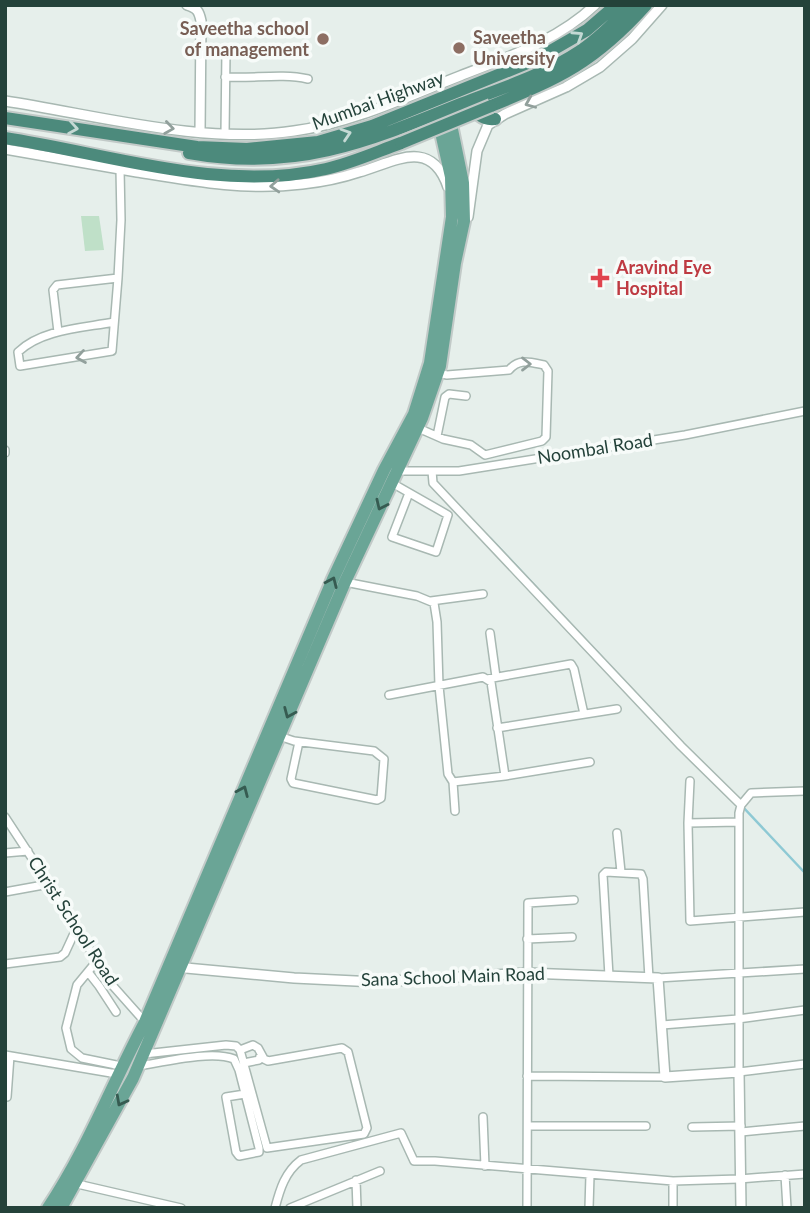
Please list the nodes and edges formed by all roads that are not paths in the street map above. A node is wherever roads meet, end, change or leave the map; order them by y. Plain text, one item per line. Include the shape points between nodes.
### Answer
1 (187, 5) edge
2 (595, 5) edge
3 (617, 5) edge
4 (631, 5) edge
5 (646, 5) edge
6 (662, 5) edge
7 (259, 50) dead end
8 (201, 51) junction
9 (226, 51) junction
10 (225, 77) junction
11 (308, 79) dead end
12 (481, 96) junction
13 (5, 101) edge
14 (442, 112) junction
15 (5, 118) edge
16 (495, 119) junction
17 (200, 132) junction
18 (104, 133) junction
19 (225, 134) junction
20 (5, 138) edge
21 (5, 149) edge
22 (119, 169) junction
23 (453, 209) junction
24 (461, 238) junction
25 (118, 278) junction
26 (114, 322) junction
27 (58, 332) junction
28 (437, 373) junction
29 (467, 396) dead end
30 (805, 411) edge
31 (418, 428) junction
32 (437, 436) junction
33 (432, 471) junction
34 (391, 475) junction
35 (409, 493) junction
36 (345, 582) junction
37 (483, 594) dead end
38 (431, 601) junction
39 (490, 633) dead end
40 (492, 678) junction
41 (439, 686) junction
42 (389, 695) dead end
43 (617, 709) dead end
44 (584, 714) junction
45 (497, 728) junction
46 (279, 736) junction
47 (299, 742) junction
48 (590, 762) dead end
49 (506, 776) junction
50 (690, 781) dead end
51 (453, 782) junction
52 (805, 791) edge
53 (741, 805) junction
54 (455, 811) dead end
55 (5, 817) edge
56 (739, 822) junction
57 (688, 823) junction
58 (617, 833) dead end
59 (28, 851) junction
60 (5, 853) edge
61 (621, 872) junction
62 (49, 884) junction
63 (5, 892) edge
64 (574, 900) dead end
65 (805, 912) edge
66 (738, 916) junction
67 (77, 927) junction
68 (572, 937) dead end
69 (527, 939) junction
70 (96, 962) junction
71 (5, 964) edge
72 (175, 967) junction
73 (805, 969) edge
74 (88, 972) junction
75 (527, 973) junction
76 (738, 973) junction
77 (609, 976) junction
78 (654, 978) junction
79 (805, 1010) edge
80 (116, 1012) dead end
81 (738, 1019) junction
82 (145, 1022) junction
83 (662, 1025) junction
84 (240, 1050) junction
85 (8, 1055) edge
86 (260, 1056) junction
87 (141, 1060) junction
88 (244, 1063) junction
89 (805, 1064) edge
90 (119, 1070) junction
91 (739, 1072) junction
92 (527, 1076) junction
93 (665, 1077) junction
94 (245, 1094) junction
95 (7, 1097) dead end
96 (483, 1116) dead end
97 (528, 1126) junction
98 (646, 1126) dead end
99 (805, 1126) edge
100 (691, 1127) dead end
101 (741, 1129) junction
102 (485, 1166) junction
103 (527, 1170) junction
104 (380, 1171) dead end
105 (805, 1174) edge
106 (590, 1175) junction
107 (785, 1175) junction
108 (739, 1179) junction
109 (356, 1180) junction
110 (673, 1181) junction
111 (71, 1183) junction
112 (48, 1208) edge
113 (61, 1208) edge
114 (181, 1208) edge
115 (275, 1208) edge
116 (290, 1208) edge
117 (357, 1208) edge
118 (527, 1208) edge
119 (589, 1208) edge
120 (673, 1208) edge
121 (741, 1208) edge
122 (787, 1208) edge

1 - 8 street via 199,11
2 - 19 street via 543,42 369,112 296,131
18 -> 3 highway, Mumbai Highway via 236,149 296,146 335,138 535,60 587,30
4 - 12 highway via 579,52
5 - 20 highway, bridge via 588,60 551,81 325,169 286,176 193,173
6 -> 16 street via 600,67
7 - 9 street
8 - 9 street
8 - 17 street
9 - 10 street
10 - 11 street via 292,75
10 - 19 street
12 - 14 highway
12 - 16 highway via 478,114
13 -> 17 street
14 - 18 highway via 351,146 275,159 200,155
14 - 23 main road
14 - 24 main road via 463,183
15 -> 18 highway, Mumbai Highway
16 - 24 street via 480,141
17 - 19 street
21 - 22 street
23 -> 22 street via 439,169 413,155 343,177 280,186 222,186
22 - 25 street
23 - 34 main road via 430,363
24 - 28 main road
25 - 26 street
25 - 27 street via 57,285 53,290
26 - 27 street
26 -> 27 street via 112,351 20,366 18,352 28,343
28 - 31 main road
28 -> 32 street via 509,370 524,361 544,365 548,372 547,432 542,442 489,454
29 - 32 street via 445,397
30 - 33 street, Noombal Road via 685,435 459,471
31 - 32 street
31 - 34 main road
33 - 34 street, Noombal Road
33 - 53 street via 433,482
34 - 35 street
34 -> 36 main road
72 -> 34 main road via 333,579
35 - 35 street via 448,515 436,552 392,537
36 - 38 street
36 -> 46 main road
37 - 38 street
38 - 41 street via 437,622
39 - 40 street
40 - 41 street
40 - 44 street via 570,664
40 - 45 street
41 - 42 street
41 - 51 street via 448,774
43 - 44 street
44 - 45 street
45 - 49 street
46 - 47 street
46 - 72 main road
47 - 47 street via 381,754 381,798 293,783
48 - 49 street
49 - 51 street
50 - 57 street
51 - 54 street
52 - 53 street via 751,793
53 - 56 street
55 - 59 street, Christ School Road
56 - 57 street
56 - 66 street
57 - 66 street via 690,921
58 - 61 street
59 - 60 street
59 - 62 street, Christ School Road
61 - 77 street via 606,872 603,879
61 - 78 street via 636,872 643,878
62 - 63 street
62 - 67 street, Christ School Road
64 - 69 street via 528,903
65 - 66 street
66 - 76 street
67 - 70 street, Christ School Road
67 - 71 street via 60,957
68 - 69 street
69 - 75 street
70 - 74 street
70 - 82 street, Christ School Road
72 - 75 street, Sana School Main Road via 376,982
72 - 82 main road
72 - 87 main road
73 - 76 street, Sana School Main Road
74 - 80 street
74 - 90 street via 77,985 66,1028 71,1049 82,1058
75 - 77 street, Sana School Main Road
75 - 92 street
76 - 78 street, Sana School Main Road
76 - 81 street
77 - 78 street, Sana School Main Road
78 - 83 street
79 - 81 street
81 - 83 street
81 - 91 street
82 - 90 main road
83 - 93 street
84 - 86 street via 253,1045
84 - 87 street via 226,1045
84 - 88 street
85 - 90 street
85 - 95 street
86 - 88 street
86 - 88 street via 268,1060 346,1050 366,1132 267,1148
87 - 94 street via 227,1056 234,1059
87 -> 111 main road
89 - 91 street
90 - 111 main road
91 - 93 street
91 - 101 street
92 - 93 street
92 - 97 street
94 - 94 street via 259,1152 239,1156 226,1097
96 - 102 street
97 - 98 street
97 - 103 street
99 - 101 street
100 - 101 street
101 - 108 street
102 - 103 street
102 - 115 street via 414,1161 401,1133 301,1160 282,1182
103 - 106 street
103 - 118 street
104 - 109 street
105 - 107 street
106 - 110 street
106 - 119 street
107 - 108 street
107 - 122 street
108 - 110 street
108 - 121 street
109 - 116 street
109 - 117 street
110 - 120 street
111 - 112 main road
111 - 113 main road
111 - 114 street

